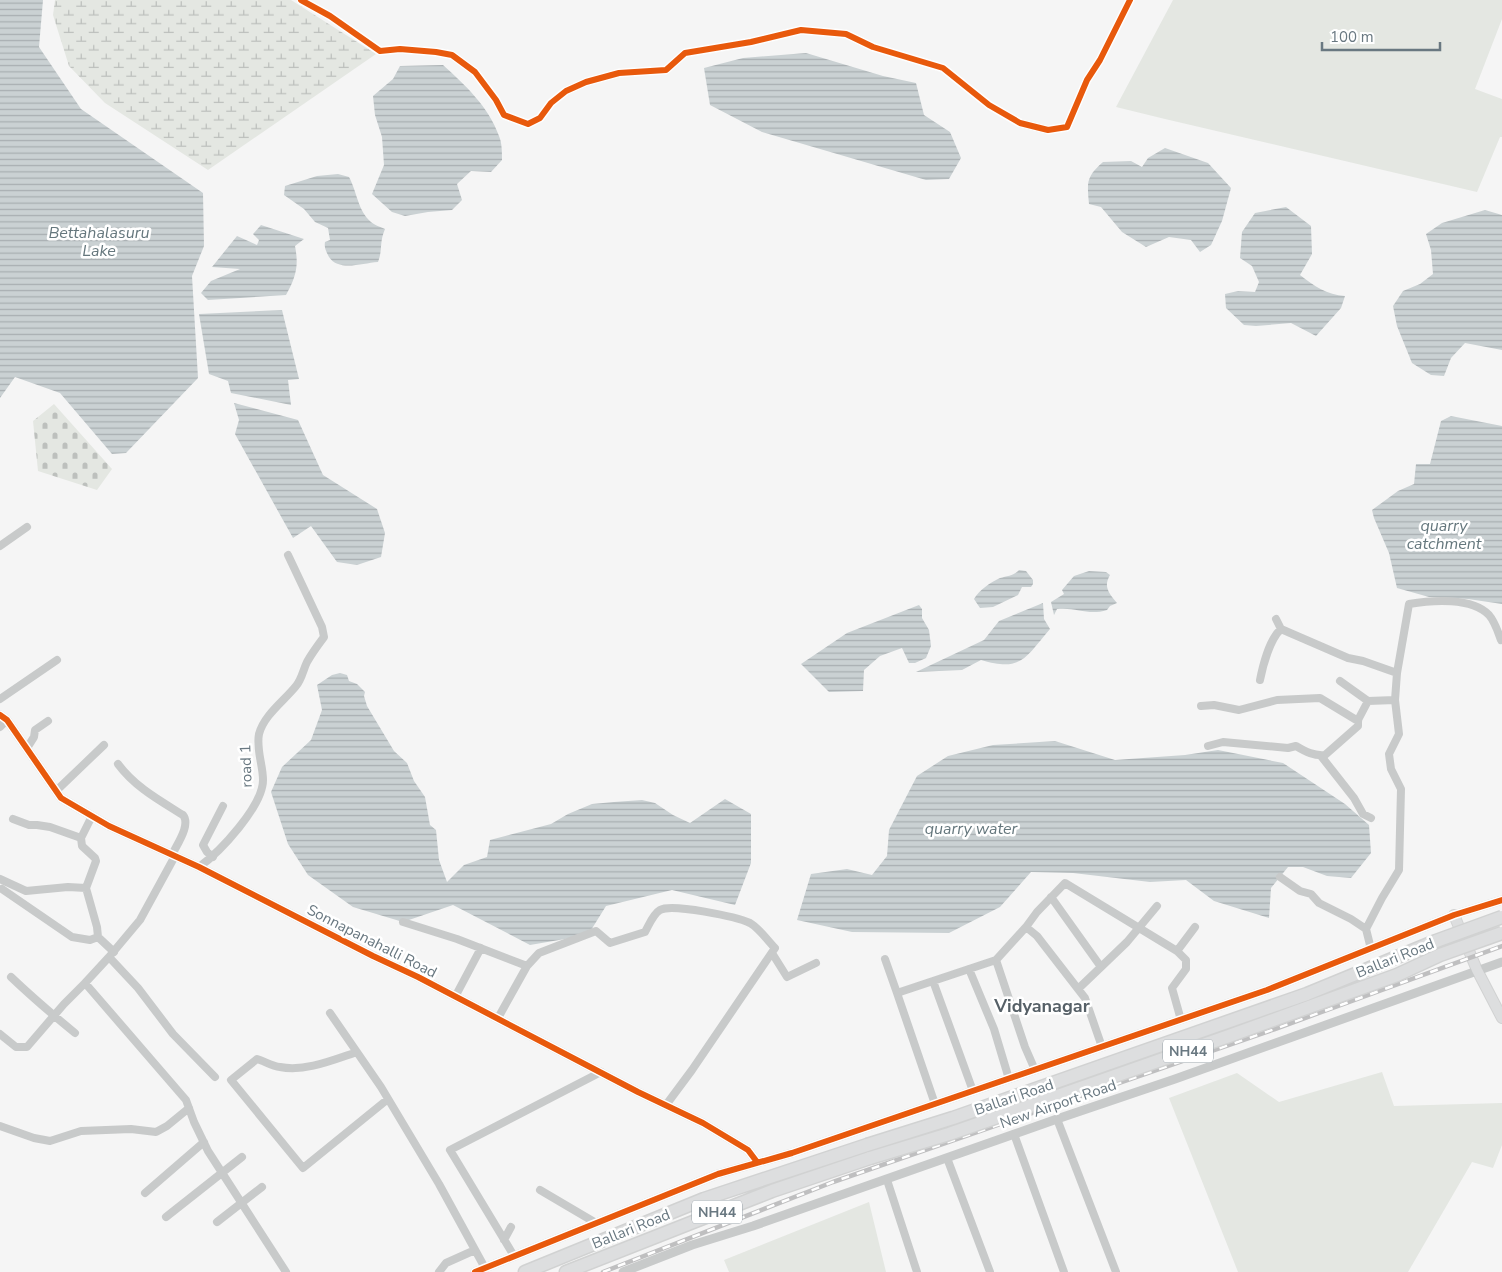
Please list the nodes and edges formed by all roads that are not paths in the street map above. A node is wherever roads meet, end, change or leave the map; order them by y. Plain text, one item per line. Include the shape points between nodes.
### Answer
1 (302, 0) edge
2 (1130, 0) edge
3 (27, 527) dead end
4 (0, 546) edge
5 (288, 555) dead end
6 (1276, 619) dead end
7 (1281, 629) junction
8 (1501, 640) dead end
9 (57, 660) dead end
10 (1396, 673) junction
11 (1260, 680) dead end
12 (1340, 681) dead end
13 (0, 699) edge
14 (1395, 700) junction
15 (1368, 701) junction
16 (1201, 706) dead end
17 (2, 721) edge
18 (48, 721) dead end
19 (1358, 721) junction
20 (104, 745) dead end
21 (1208, 746) dead end
22 (27, 748) junction
23 (1321, 756) junction
24 (118, 764) dead end
25 (56, 791) junction
26 (223, 806) dead end
27 (92, 816) junction
28 (1371, 818) dead end
29 (13, 819) dead end
30 (81, 838) junction
31 (174, 855) junction
32 (213, 857) junction
33 (199, 867) junction
34 (1280, 877) dead end
35 (0, 879) edge
36 (86, 888) junction
37 (2, 889) dead end
38 (1051, 897) junction
39 (1502, 900) edge
40 (1157, 906) dead end
41 (1454, 915) junction
42 (1502, 917) edge
43 (403, 922) dead end
44 (1026, 927) junction
45 (1195, 927) dead end
46 (1140, 928) junction
47 (1366, 929) junction
48 (1502, 933) edge
49 (98, 937) junction
50 (1370, 945) dead end
51 (481, 948) junction
52 (1177, 951) junction
53 (772, 952) junction
54 (111, 955) junction
55 (885, 959) dead end
56 (996, 960) junction
57 (1502, 962) edge
58 (816, 963) dead end
59 (527, 966) junction
60 (1101, 967) junction
61 (969, 969) junction
62 (1476, 970) junction
63 (11, 977) dead end
64 (933, 981) junction
65 (85, 983) junction
66 (1078, 989) junction
67 (897, 993) junction
68 (455, 996) junction
69 (330, 1012) dead end
70 (55, 1014) junction
71 (498, 1018) junction
72 (1502, 1018) edge
73 (1181, 1020) junction
74 (75, 1033) dead end
75 (0, 1034) edge
76 (1102, 1047) junction
77 (357, 1052) junction
78 (1035, 1070) junction
79 (600, 1072) junction
80 (215, 1077) dead end
81 (1009, 1079) junction
82 (973, 1091) junction
83 (388, 1098) junction
84 (936, 1104) junction
85 (666, 1105) junction
86 (189, 1108) junction
87 (1057, 1119) junction
88 (0, 1126) edge
89 (1014, 1134) junction
90 (204, 1142) junction
91 (242, 1157) dead end
92 (947, 1158) junction
93 (757, 1162) junction
94 (222, 1172) junction
95 (887, 1180) junction
96 (262, 1187) dead end
97 (540, 1190) dead end
98 (145, 1193) dead end
99 (242, 1202) junction
100 (166, 1217) dead end
101 (217, 1222) dead end
102 (596, 1223) junction
103 (511, 1227) dead end
104 (504, 1240) junction
105 (474, 1250) junction
106 (514, 1256) junction
107 (485, 1268) junction
108 (286, 1272) edge
109 (439, 1272) edge
110 (475, 1272) edge
111 (525, 1272) edge
112 (566, 1272) edge
113 (624, 1272) edge
114 (917, 1272) edge
115 (990, 1272) edge
116 (1064, 1272) edge
117 (1116, 1272) edge

1 - 2 street via 380,51 409,50 452,55 474,72 504,115 528,124 540,118 551,102 566,91 586,82 619,73 666,70 685,53 801,30 846,34 873,47 943,68 1012,119 1048,130 1067,127 1087,80
3 - 4 street
5 - 32 street, road 1 via 322,626 324,637 306,663 298,685 262,726 258,743 263,780 261,794 253,810
6 - 7 street
7 - 10 street via 1348,658
7 - 11 street via 1273,639
8 - 10 street via 1494,622 1478,606 1429,601 1409,604
9 - 13 street
10 - 14 street
12 - 15 street
14 - 15 street
14 - 47 street via 1399,734 1389,754 1391,769 1401,789 1399,870
15 - 19 street
16 - 19 street via 1239,710 1277,700 1320,698
17 - 22 street, Sonnapanahalli Road
18 - 22 street via 35,730
19 - 23 street via 1358,726
20 - 25 street
21 - 23 street via 1223,742 1296,746
22 - 25 street, Sonnapanahalli Road
23 - 28 street via 1363,814
24 - 31 street via 144,791 186,819
25 - 27 street, Sonnapanahalli Road via 61,798
26 - 32 street via 203,845
27 - 30 street
27 - 31 street, Sonnapanahalli Road
29 - 30 street
30 - 36 street via 82,846 96,861
31 - 33 street, Sonnapanahalli Road
31 - 54 street via 140,920
32 - 33 street, road 1
33 - 68 street, Sonnapanahalli Road
34 - 47 street
35 - 36 street via 26,891
36 - 49 street
37 - 49 street via 72,937 90,940
38 - 44 street
38 - 46 street via 1065,883
38 - 60 street
39 - 41 street
40 - 46 street
41 - 62 main road
41 - 73 street via 1267,990
42 - 111 highway, Ballari Road / NH44, bridge via 1307,994 953,1118 704,1199
43 - 51 street
44 - 56 street
44 - 66 street via 1037,936
45 - 52 street
46 - 52 street
46 - 60 street
47 - 50 street
48 - 112 highway, Ballari Road / NH44, bridge via 1440,955 1397,976 1229,1036 949,1134 772,1190
49 - 54 street
51 - 59 street
51 - 68 street
52 - 73 street via 1186,960 1186,969 1172,988
53 - 58 street via 787,977
53 - 59 street via 774,948 752,924 723,915 664,908 658,911 645,932 610,943 596,931 539,953
53 - 85 street
54 - 65 street
54 - 80 street via 173,1034
55 - 67 street
56 - 61 street
56 - 78 street
57 - 62 street, New Airport Road
59 - 71 street
60 - 66 street
61 - 64 street
61 - 81 street via 994,1029
62 - 72 main road
62 - 87 street, New Airport Road
63 - 70 street
64 - 67 street
64 - 82 street
65 - 70 street
65 - 86 street via 186,1100
66 - 76 street via 1085,998
67 - 84 street
68 - 71 street, Sonnapanahalli Road
69 - 77 street
70 - 74 street
70 - 75 street via 27,1047 16,1047
71 - 79 street, Sonnapanahalli Road
73 - 76 street
76 - 78 street
77 - 83 street
77 - 83 street via 304,1067 280,1067 257,1059 231,1080 302,1168
78 - 81 street
79 - 85 street, Sonnapanahalli Road
79 - 104 street via 450,1150
81 - 82 street
82 - 84 street
83 - 105 street
84 - 93 street
85 - 93 street, Sonnapanahalli Road via 748,1150
86 - 88 street via 156,1132 81,1130 50,1141
86 - 90 street
87 - 89 street, New Airport Road
87 - 117 street
89 - 92 street, New Airport Road
89 - 116 street
90 - 94 street
90 - 98 street
91 - 94 street
92 - 95 street, New Airport Road
92 - 115 street
93 - 102 street via 718,1174
94 - 99 street
94 - 100 street
95 - 113 street, New Airport Road via 692,1245
95 - 114 street
96 - 99 street
97 - 102 street
99 - 101 street
99 - 108 street
102 - 106 street
103 - 104 street
104 - 106 street
105 - 107 street
105 - 109 street via 446,1263
106 - 107 street
107 - 110 street

